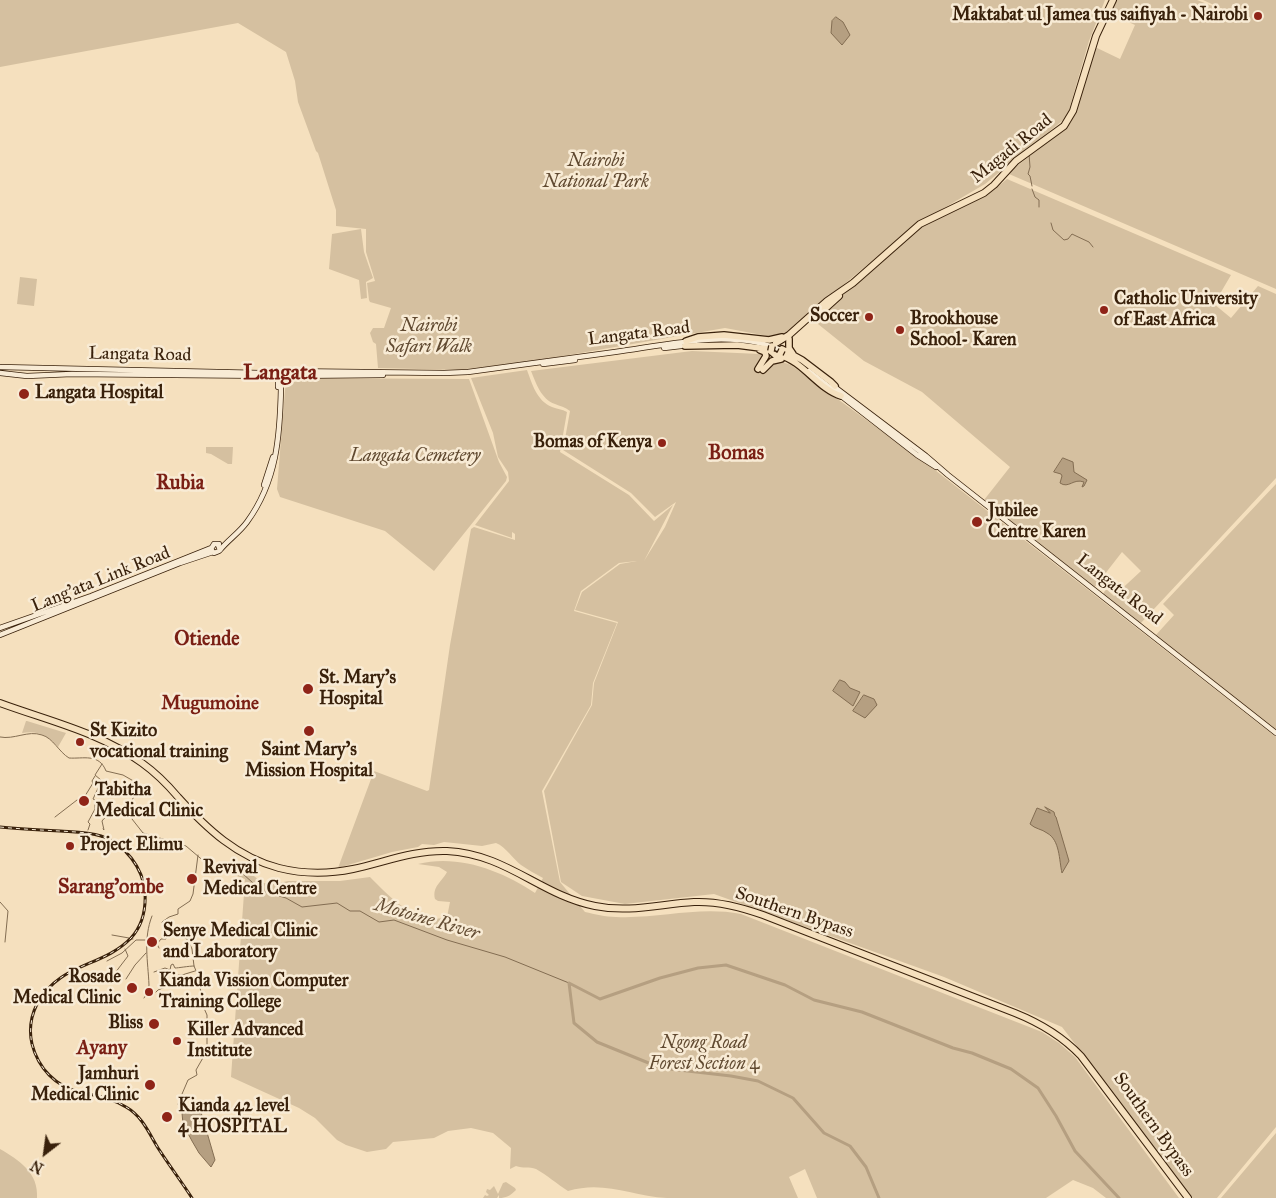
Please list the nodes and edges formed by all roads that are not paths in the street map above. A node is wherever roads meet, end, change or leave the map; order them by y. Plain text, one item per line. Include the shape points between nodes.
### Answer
1 (1113, 0) edge
2 (829, 303) junction
3 (817, 311) junction
4 (788, 339) junction
5 (685, 343) junction
6 (729, 344) junction
7 (772, 347) junction
8 (782, 351) junction
9 (793, 354) junction
10 (0, 367) edge
11 (19, 367) junction
12 (41, 368) junction
13 (99, 372) junction
14 (0, 373) edge
15 (206, 374) junction
16 (19, 376) junction
17 (41, 376) junction
18 (270, 376) junction
19 (280, 378) junction
20 (823, 385) junction
21 (835, 386) junction
22 (841, 396) junction
23 (944, 472) junction
24 (219, 548) junction
25 (212, 550) junction
26 (1, 628) edge
27 (0, 634) edge
28 (0, 705) edge
29 (1276, 732) edge
30 (1186, 1198) edge

1 - 2 highway, Magadi Road via 1094,40 1073,111 1064,126 1016,161 984,193 920,224
2 - 3 highway, Magadi Road
2 - 4 highway, Magadi Road
3 - 5 main road via 775,340 724,334
3 - 7 highway, Magadi Road
4 - 8 highway, Magadi Road
4 - 9 main road
5 - 6 main road
5 - 7 main road, Langata Road via 727,342
5 - 7 main road via 729,337
5 - 19 main road, Langata Road via 457,375 290,375
5 - 19 main road, Langata Road via 468,372 296,371
5 - 21 main road, Langata Road via 727,339 769,346 791,355
6 - 7 main road
6 - 20 main road via 765,352 766,358 760,370 774,360 783,359
7 - 8 main road via 780,344
7 - 8 main road via 774,355
8 - 9 main road
8 - 20 main road
8 - 22 main road, Langata Road
9 - 21 main road
10 - 11 main road, Langata Road
11 - 12 main road, Langata Road
11 - 16 main road via 16,372
12 - 13 main road, Langata Road
12 - 17 main road
13 - 15 main road, Langata Road
13 - 17 main road, Langata Road
14 - 16 main road, Langata Road
15 - 18 main road, Langata Road
15 - 19 main road, Langata Road via 261,373
16 - 17 main road, Langata Road
18 - 19 main road, Langata Road
18 - 19 main road
19 - 24 main road via 273,457 262,490 238,529
19 - 24 main road via 273,469 256,508 242,528
20 - 22 main road
21 - 23 main road, Langata Road
22 - 23 main road, Langata Road
23 - 29 main road, Langata Road
24 - 25 main road via 217,553
24 - 25 main road via 214,544
25 - 26 main road, Lang'ata Link Road
25 - 27 main road, Lang'ata Link Road
28 - 30 highway, Southern Bypass via 66,724 128,754 157,777 221,843 250,861 274,870 330,876 414,857 436,854 460,856 491,863 557,897 592,908 631,912 703,905 734,909 1021,1018 1056,1037 1078,1056

